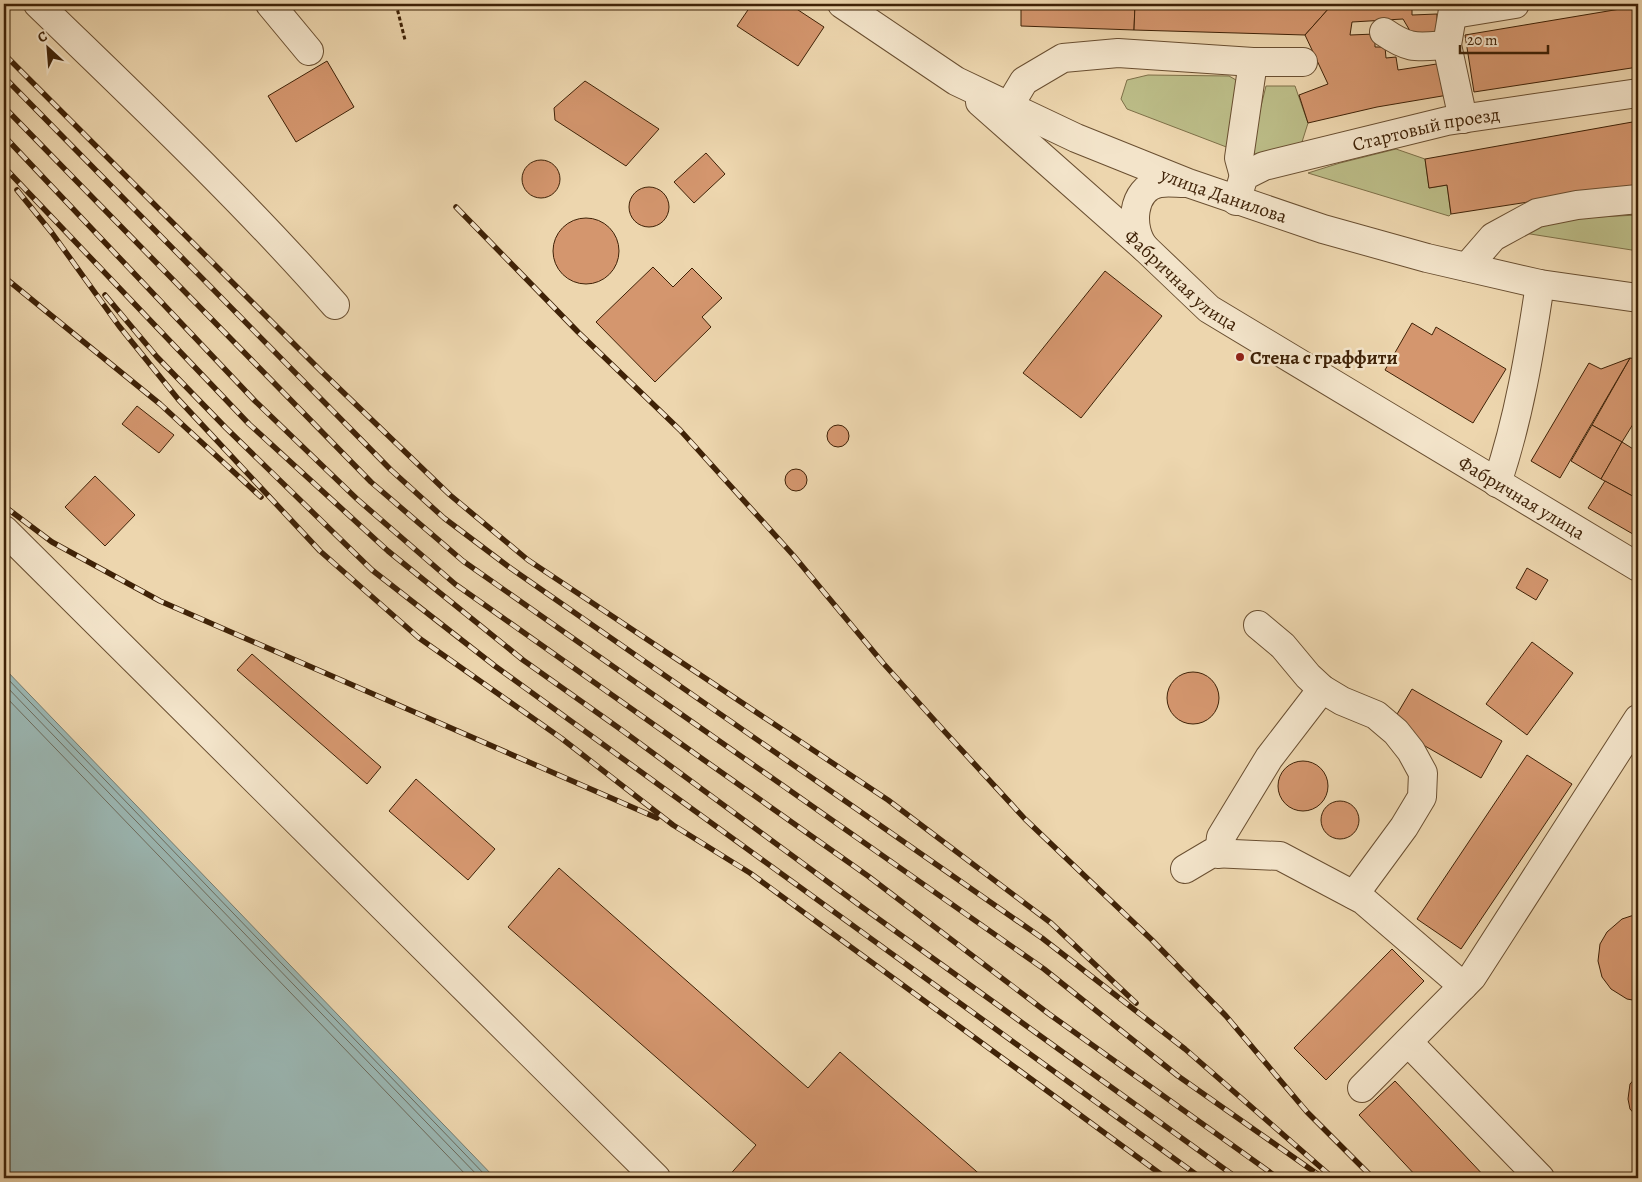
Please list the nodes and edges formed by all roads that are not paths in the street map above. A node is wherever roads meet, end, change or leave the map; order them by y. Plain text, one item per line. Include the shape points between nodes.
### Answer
1 (38, 4) edge
2 (270, 4) edge
3 (842, 4) edge
4 (1515, 4) edge
5 (1454, 9) edge
6 (1384, 32) dead end
7 (1447, 45) junction
8 (310, 51) dead end
9 (1253, 62) junction
10 (1303, 62) dead end
11 (956, 81) junction
12 (1638, 92) edge
13 (1009, 106) junction
14 (1463, 119) junction
15 (1188, 184) junction
16 (1240, 188) junction
17 (1638, 199) edge
18 (1145, 248) junction
19 (1467, 267) junction
20 (1540, 284) junction
21 (1638, 298) edge
22 (336, 305) dead end
23 (1497, 483) junction
24 (4, 530) edge
25 (1638, 568) edge
26 (1258, 625) dead end
27 (1322, 689) junction
28 (1638, 720) edge
29 (1219, 854) junction
30 (1185, 869) dead end
31 (1354, 895) junction
32 (1463, 986) junction
33 (1408, 1042) junction
34 (1362, 1088) dead end
35 (656, 1178) edge
36 (1540, 1178) edge

1 - 22 street via 191,153
2 - 8 street
3 - 11 street, улица Данилова
4 - 5 street
5 - 7 street
6 - 7 street via 1403,45
7 - 14 street
9 - 10 street
9 - 13 street via 1118,53 1063,58 1024,81
9 - 16 street via 1239,158
11 - 13 street, улица Данилова
11 - 18 street, Фабричная улица
12 - 14 street, Стартовый проезд
13 - 15 street, улица Данилова via 1076,138
14 - 16 street, Стартовый проезд via 1264,166
15 - 16 street, улица Данилова
15 - 18 street via 1160,183 1141,198 1134,224
16 - 19 street, улица Данилова via 1333,232
17 - 19 street via 1537,213 1493,237
18 - 23 street, Фабричная улица via 1209,309
19 - 20 street, улица Данилова
20 - 21 street, улица Данилова
20 - 23 street via 1530,358 1509,448
23 - 25 street, Фабричная улица
24 - 35 street
26 - 27 street via 1283,646
27 - 29 street via 1269,758 1221,837
27 - 31 street via 1376,714 1396,732 1423,773 1422,797
28 - 32 street via 1472,977
29 - 30 street via 1212,853
29 - 31 street via 1280,856
31 - 32 street
32 - 33 street
33 - 34 street
33 - 36 street

